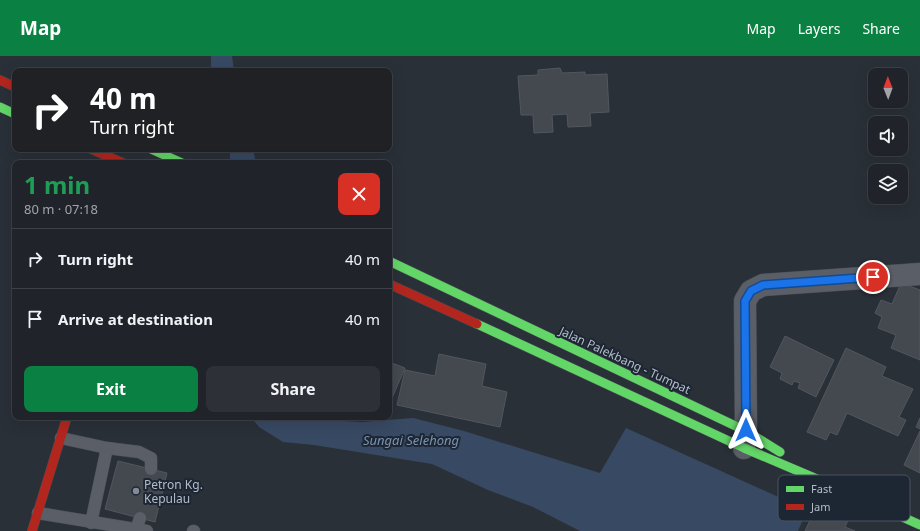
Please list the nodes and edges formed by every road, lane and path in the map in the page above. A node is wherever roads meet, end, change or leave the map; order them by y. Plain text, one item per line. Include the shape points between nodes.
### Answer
1 (0, 80) edge
2 (12, 86) edge
3 (0, 107) edge
4 (12, 113) edge
5 (98, 152) edge
6 (148, 153) edge
7 (116, 160) edge
8 (172, 160) edge
9 (392, 262) edge
10 (920, 274) edge
11 (392, 285) edge
12 (67, 420) edge
13 (61, 438) junction
14 (745, 439) junction
15 (107, 448) junction
16 (151, 469) dead end
17 (814, 475) edge
18 (818, 475) edge
19 (38, 513) junction
20 (140, 518) dead end
21 (910, 521) edge
22 (91, 523) junction
23 (920, 525) edge
24 (141, 530) edge
25 (32, 531) edge

1 - 2 main road
3 - 4 main road
5 - 7 main road
6 - 8 main road
9 - 14 main road, Jalan Palekbang - Tumpat
10 - 14 street via 763,285 751,291 745,301
11 - 14 main road, Jalan Palekbang - Tumpat
12 - 13 main road
13 - 15 lane
13 - 19 main road
14 - 17 main road, Jalan Palekbang - Tumpat
14 - 18 main road, Jalan Palekbang - Tumpat via 789,457
15 - 16 lane via 139,452 151,458
15 - 22 lane
19 - 22 lane
19 - 25 main road
20 - 24 lane
21 - 23 main road, Jalan Palekbang - Tumpat
22 - 24 lane

